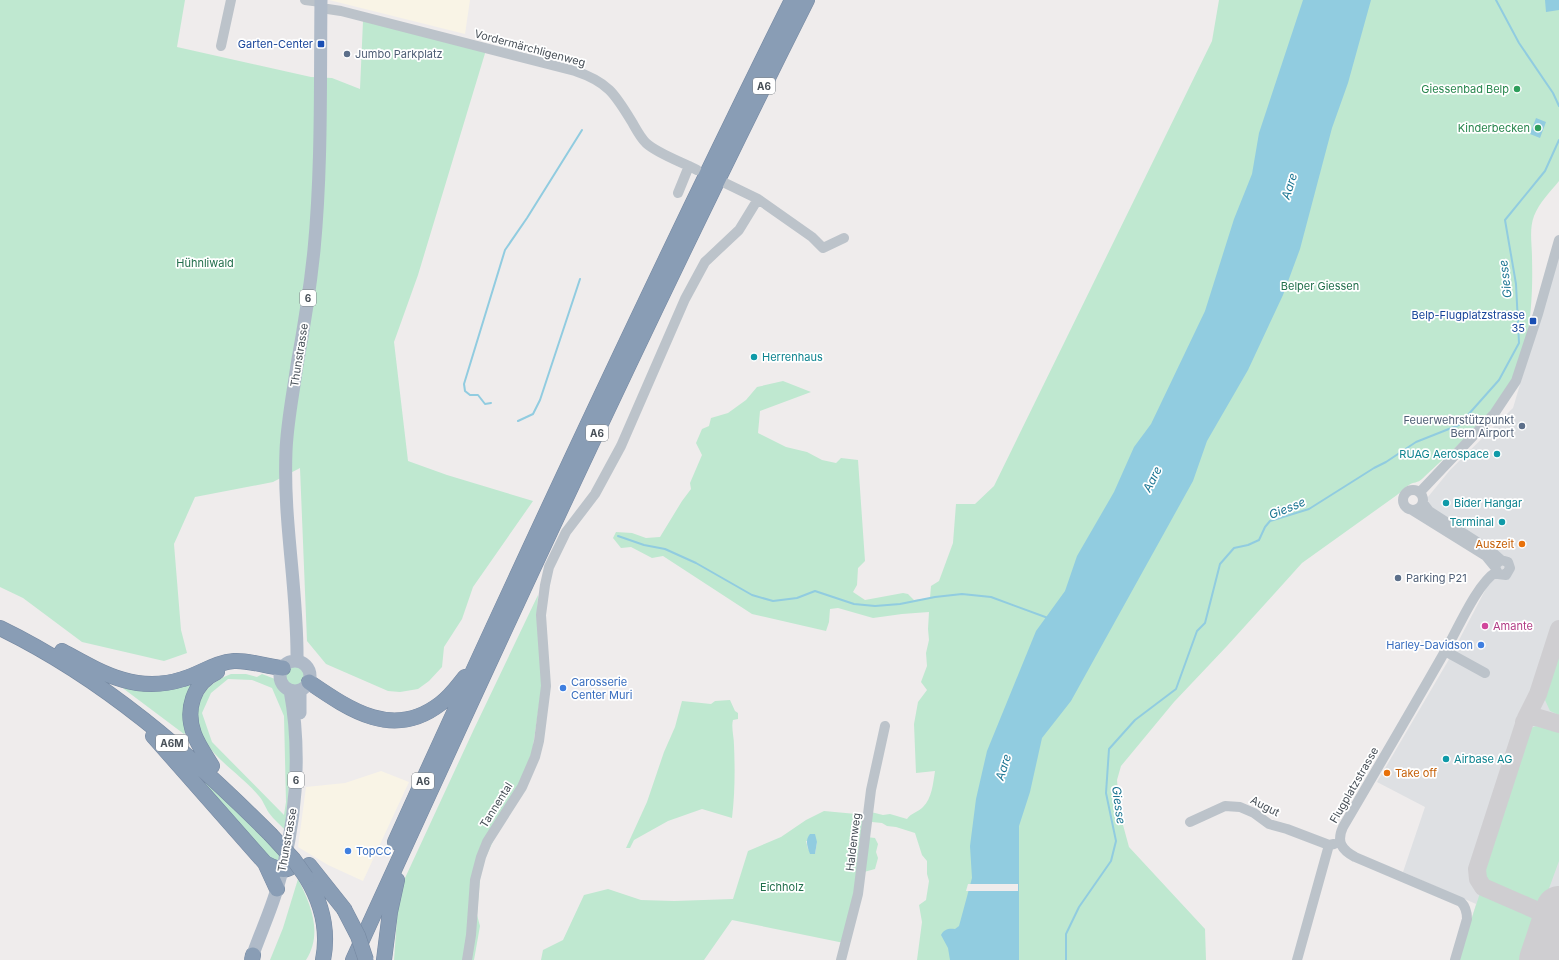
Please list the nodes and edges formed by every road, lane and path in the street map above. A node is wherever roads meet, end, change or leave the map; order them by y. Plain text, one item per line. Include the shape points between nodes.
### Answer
1 (231, 0) edge
2 (305, 0) edge
3 (792, 0) edge
4 (807, 0) edge
5 (321, 3) edge
6 (220, 46) dead end
7 (725, 183) dead end
8 (678, 194) dead end
9 (758, 199) junction
10 (844, 238) dead end
11 (1559, 240) edge
12 (1420, 492) junction
13 (1423, 503) junction
14 (1412, 510) junction
15 (1497, 567) junction
16 (0, 622) edge
17 (0, 628) edge
18 (38, 642) junction
19 (1445, 651) junction
20 (297, 661) junction
21 (64, 663) junction
22 (476, 664) junction
23 (282, 673) junction
24 (1485, 673) dead end
25 (300, 688) junction
26 (885, 726) dead end
27 (212, 766) junction
28 (418, 819) junction
29 (1190, 822) dead end
30 (271, 829) junction
31 (1340, 844) junction
32 (1329, 845) junction
33 (265, 863) junction
34 (287, 868) junction
35 (308, 871) junction
36 (277, 889) junction
37 (254, 959) edge
38 (323, 960) edge
39 (342, 960) edge
40 (353, 960) edge
41 (366, 960) edge
42 (384, 960) edge
43 (467, 960) edge
44 (841, 960) edge
45 (1296, 960) edge
46 (1455, 960) edge

1 - 6 street
2 - 5 street, Vordermärchligenweg
3 - 22 highway, A6 via 634,326
4 - 28 highway, A6 via 645,331
5 - 8 street, Vordermärchligenweg via 348,13 592,78 615,95 645,142 693,168
5 - 20 main road, Thunstrasse / 6 via 321,83 315,233 286,451 287,522 296,611
7 - 9 street
9 - 10 street via 812,237 823,248
9 - 43 street, Tannental via 743,225 700,270 622,446 600,485 566,532 548,572 541,621 546,686 535,756 522,787 481,856 475,880
11 - 12 street via 1516,381 1494,414
12 - 13 street
12 - 14 street via 1410,491 1404,497 1405,505
13 - 14 street via 1419,509
13 - 15 street via 1429,511 1491,551
14 - 15 street via 1486,556
15 - 19 street, Flugplatzstrasse via 1474,598
16 - 18 highway, A6M
17 - 21 highway, A6M
18 - 23 highway via 46,642 117,679 146,684 170,682 233,661 244,661
18 - 27 highway, A6M via 125,696
19 - 24 street
19 - 31 street, Flugplatzstrasse via 1343,827
20 - 23 main road via 289,662
20 - 25 main road via 302,662 310,673
21 - 30 highway, A6M via 157,730
21 - 33 highway via 140,724
22 - 25 highway via 441,704 421,715 397,720 364,715
22 - 39 highway, A6
23 - 25 main road via 284,686
23 - 27 highway via 234,667 223,669 204,680 190,707 191,727
25 - 34 main road, Thunstrasse / 6 via 294,724 296,774
26 - 44 street, Haldenweg via 871,790 858,894
27 - 30 highway, A6M
28 - 40 highway, A6
28 - 42 highway via 412,845 393,896
29 - 32 street, Augut via 1225,806 1236,806 1254,813 1269,824
30 - 35 highway, A6M
31 - 32 street
31 - 46 street via 1355,857 1461,902 1465,906 1467,919
32 - 45 street
33 - 34 highway
33 - 36 highway
34 - 36 main road, Thunstrasse / 6
34 - 37 main road, Thunstrasse / 6 via 276,916
35 - 38 highway, A6M via 324,920
35 - 41 highway, A6M, bridge via 344,909 358,936
36 - 37 main road, Thunstrasse / 6

